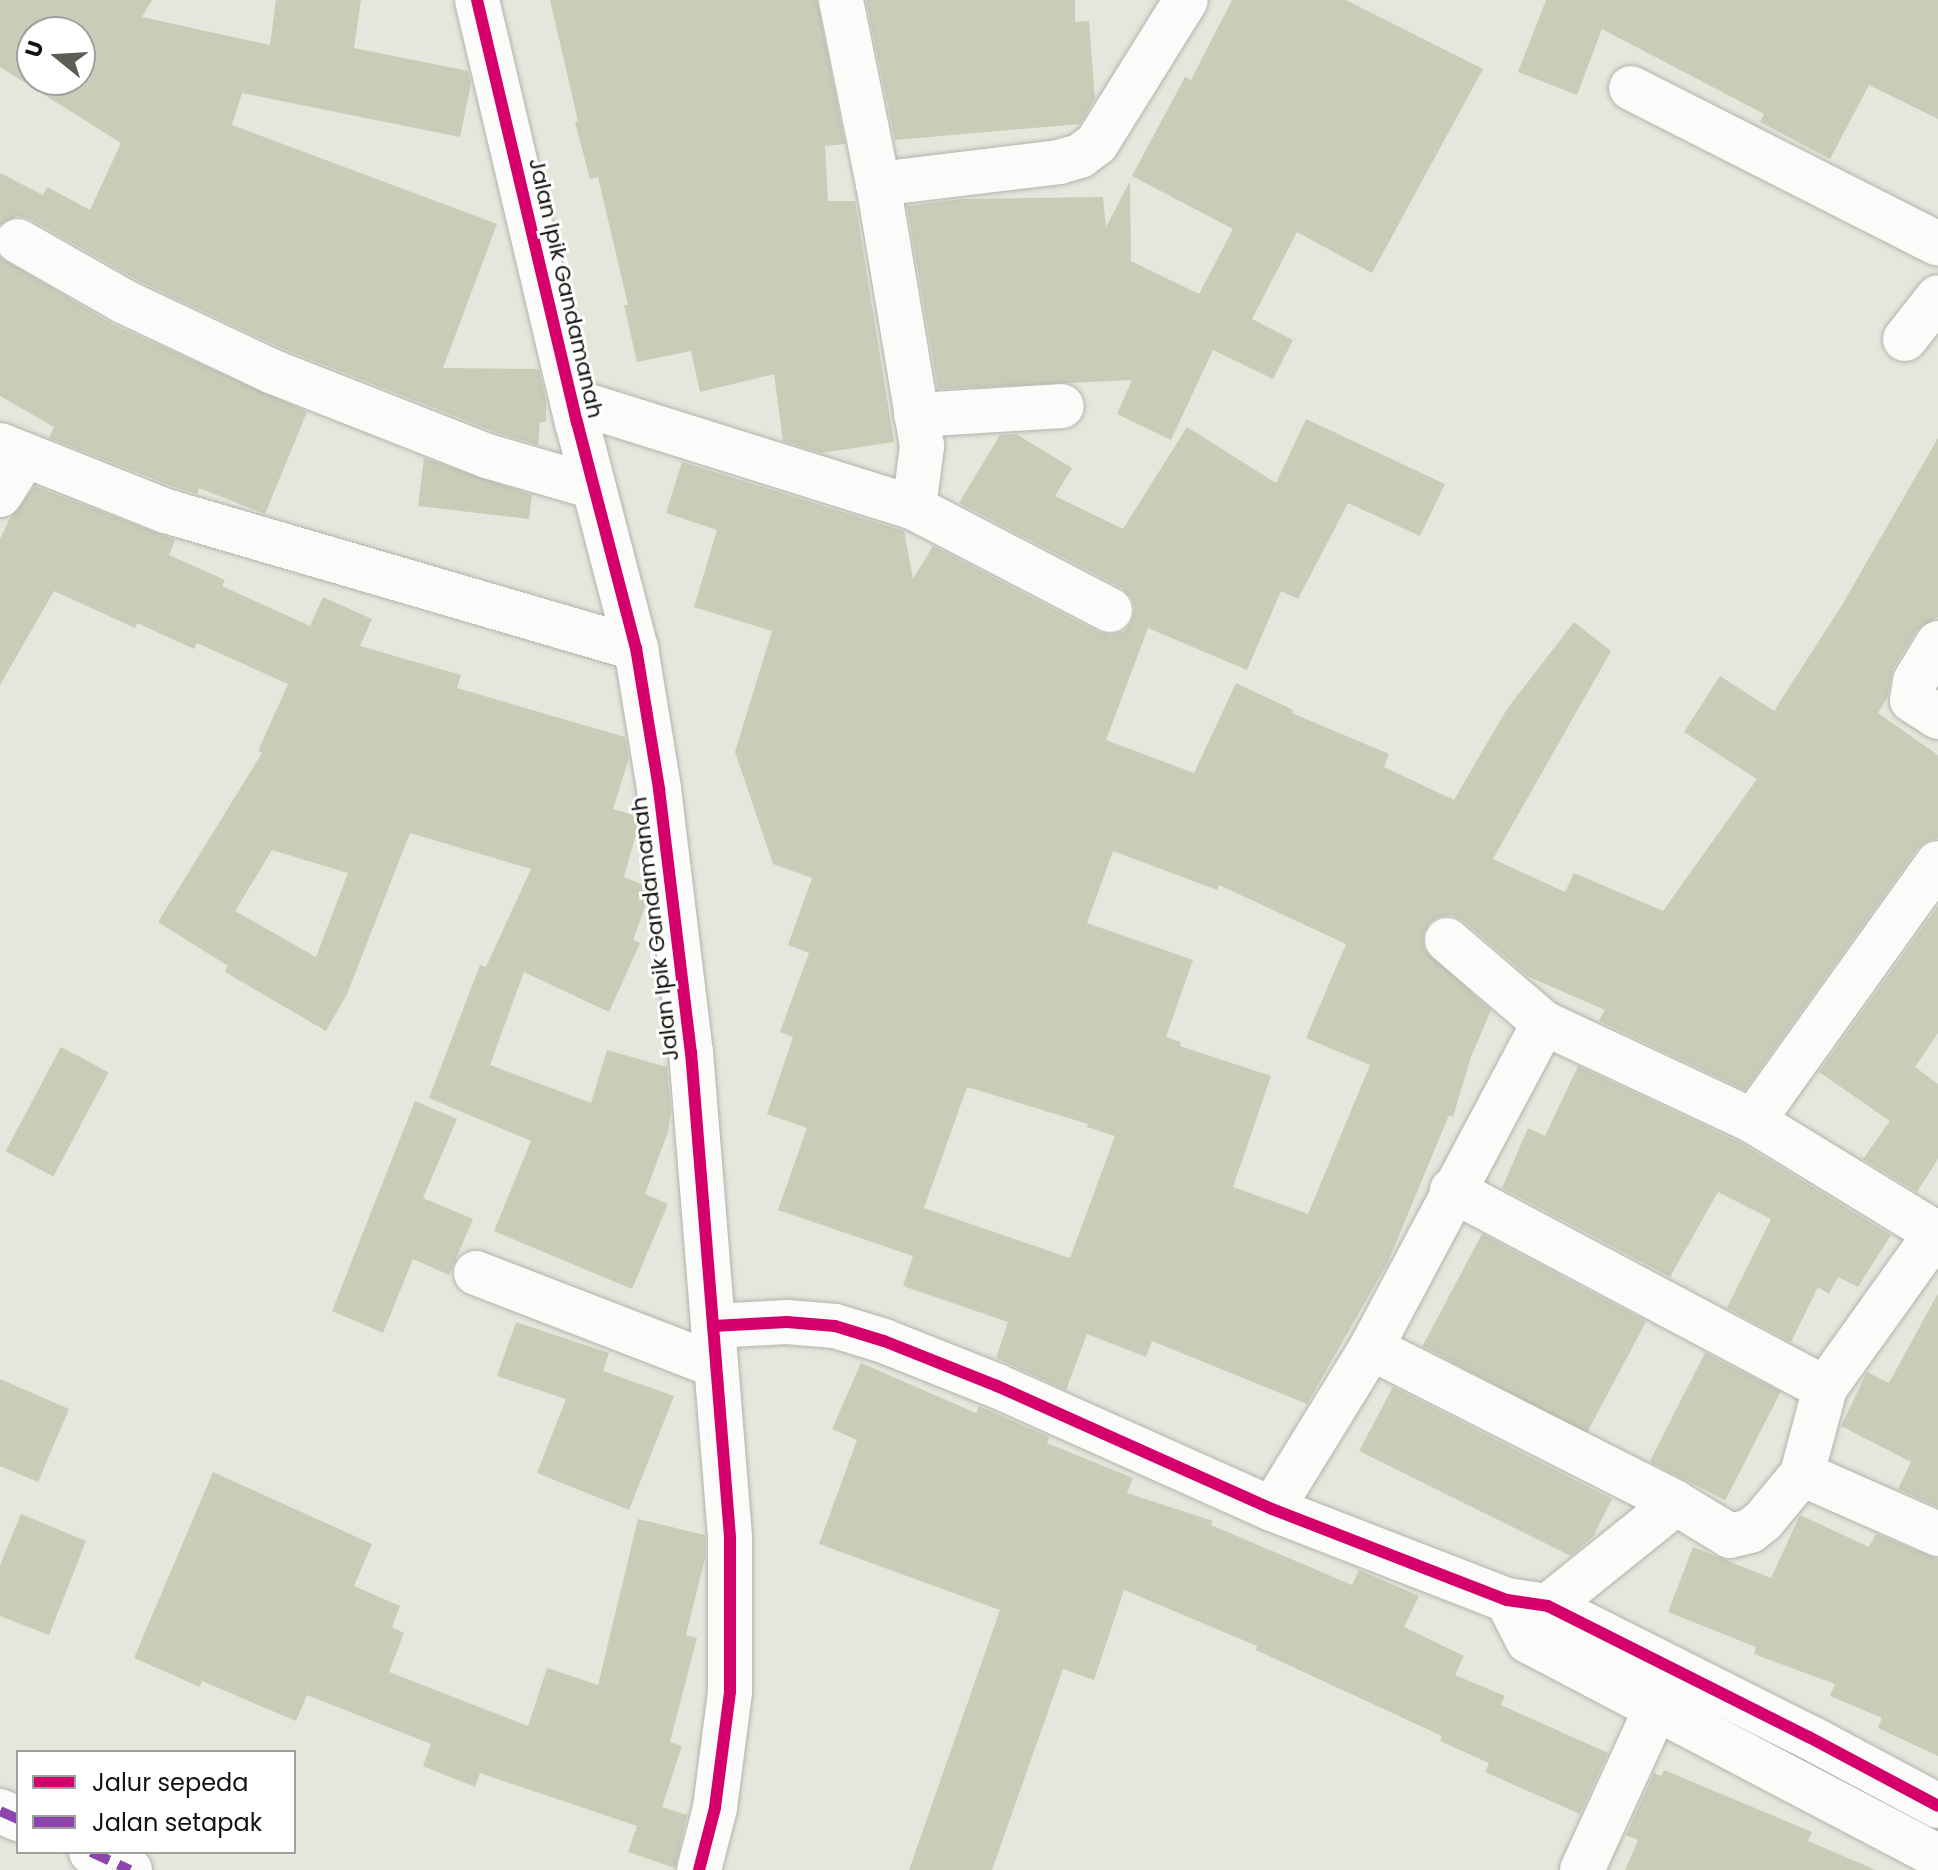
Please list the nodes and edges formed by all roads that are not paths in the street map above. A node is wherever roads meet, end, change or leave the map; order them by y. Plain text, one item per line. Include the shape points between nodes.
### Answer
1 (477, 0) edge
2 (841, 0) edge
3 (1186, 0) edge
4 (1631, 88) dead end
5 (878, 184) junction
6 (18, 241) dead end
7 (1938, 244) edge
8 (1938, 297) edge
9 (1905, 339) dead end
10 (573, 401) junction
11 (1062, 406) dead end
12 (916, 415) junction
13 (12, 451) edge
14 (594, 487) junction
15 (0, 495) edge
16 (914, 508) junction
17 (1110, 610) dead end
18 (1938, 643) edge
19 (636, 648) junction
20 (1938, 717) edge
21 (1938, 863) edge
22 (1447, 940) dead end
23 (1544, 1023) junction
24 (1753, 1121) junction
25 (1452, 1190) junction
26 (1937, 1232) edge
27 (476, 1273) dead end
28 (714, 1346) junction
29 (1371, 1348) junction
30 (1825, 1388) junction
31 (1802, 1474) junction
32 (1676, 1503) junction
33 (1272, 1509) junction
34 (1938, 1534) edge
35 (1528, 1616) junction
36 (1656, 1708) junction
37 (1809, 1737) junction
38 (1790, 1777) junction
39 (1938, 1806) edge
40 (95, 1854) edge
41 (1938, 1856) edge
42 (130, 1870) edge
43 (699, 1870) edge
44 (1582, 1870) edge

1 - 10 street, Jalan Ipik Gandamanah
2 - 5 street
3 - 5 street via 1097,143 1080,156
4 - 7 street
5 - 12 street
6 - 14 street via 125,302 271,371 487,456
8 - 9 street
10 - 14 street, Jalan Ipik Gandamanah
10 - 16 street
11 - 12 street
12 - 16 street via 922,446
13 - 15 street
13 - 19 street via 166,511
14 - 19 street, Jalan Ipik Gandamanah
16 - 17 street
18 - 20 street via 1915,681 1912,700
19 - 28 street, Jalan Ipik Gandamanah via 691,1052
21 - 24 street
22 - 23 street
23 - 24 street
23 - 25 street
24 - 26 street
25 - 29 street
25 - 30 street
26 - 30 street
27 - 28 street
28 - 33 street via 787,1322 859,1333 997,1386
28 - 43 street, Jalan Ipik Gandamanah via 730,1538 730,1692 715,1808
29 - 32 street
29 - 33 street
30 - 31 street
31 - 32 street via 1763,1521 1730,1536
31 - 34 street
32 - 35 street
33 - 35 street
35 - 36 street
35 - 37 street
36 - 38 street
36 - 44 street
37 - 38 street
37 - 39 street
38 - 41 street
40 - 42 street

